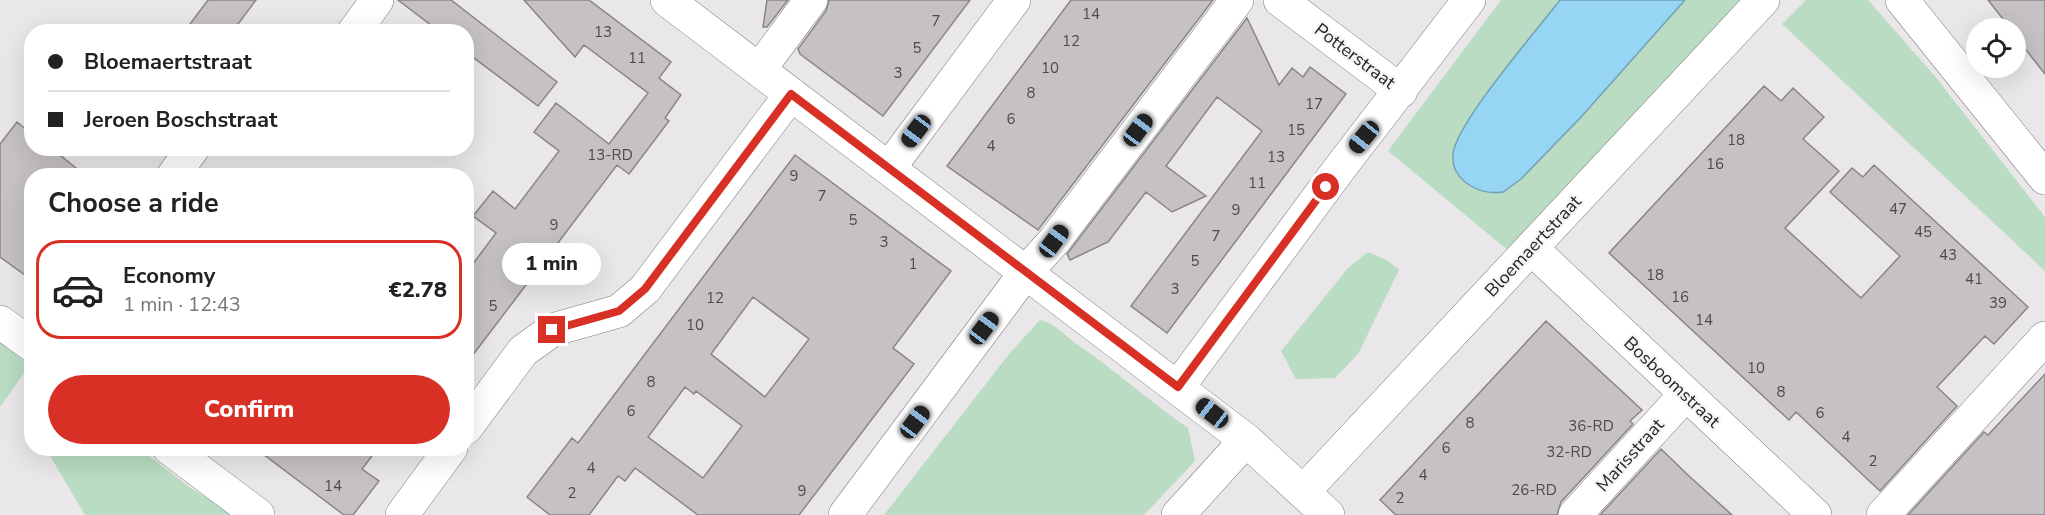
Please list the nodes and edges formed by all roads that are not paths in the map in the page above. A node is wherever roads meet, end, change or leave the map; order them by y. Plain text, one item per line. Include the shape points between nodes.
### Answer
1 (377, 0) edge
2 (667, 0) edge
3 (811, 0) edge
4 (1014, 0) edge
5 (1237, 0) edge
6 (1280, 0) edge
7 (1469, 0) edge
8 (1763, 0) edge
9 (1902, 0) edge
10 (360, 24) edge
11 (759, 70) junction
12 (1401, 91) junction
13 (791, 94) junction
14 (889, 168) junction
15 (2045, 178) edge
16 (1531, 248) junction
17 (1026, 272) junction
18 (0, 322) edge
19 (2045, 338) edge
20 (24, 339) edge
21 (1178, 387) junction
22 (1685, 395) junction
23 (474, 417) edge
24 (1246, 440) junction
25 (181, 456) edge
26 (445, 456) edge
27 (1303, 492) junction
28 (258, 515) edge
29 (402, 515) edge
30 (845, 515) edge
31 (1178, 515) edge
32 (1328, 515) edge
33 (1575, 515) edge
34 (1815, 515) edge
35 (1883, 515) edge

1 - 10 street
2 - 11 street
3 - 11 street
4 - 14 street
5 - 17 street via 1054,241
6 - 12 street, Potterstraat
7 - 12 street
8 - 16 street, Bloemaertstraat
9 - 15 street
11 - 13 street
12 - 21 street
13 - 14 street
13 - 23 street via 645,289 619,311 552,330 523,351
14 - 17 street
16 - 22 street, Bosboomstraat
16 - 27 street, Bloemaertstraat
17 - 21 street
17 - 30 street
18 - 20 street
19 - 35 street
21 - 24 street
22 - 33 street, Marisstraat
22 - 34 street, Bosboomstraat
24 - 27 street
24 - 31 street
25 - 28 street
26 - 29 street
27 - 32 street

